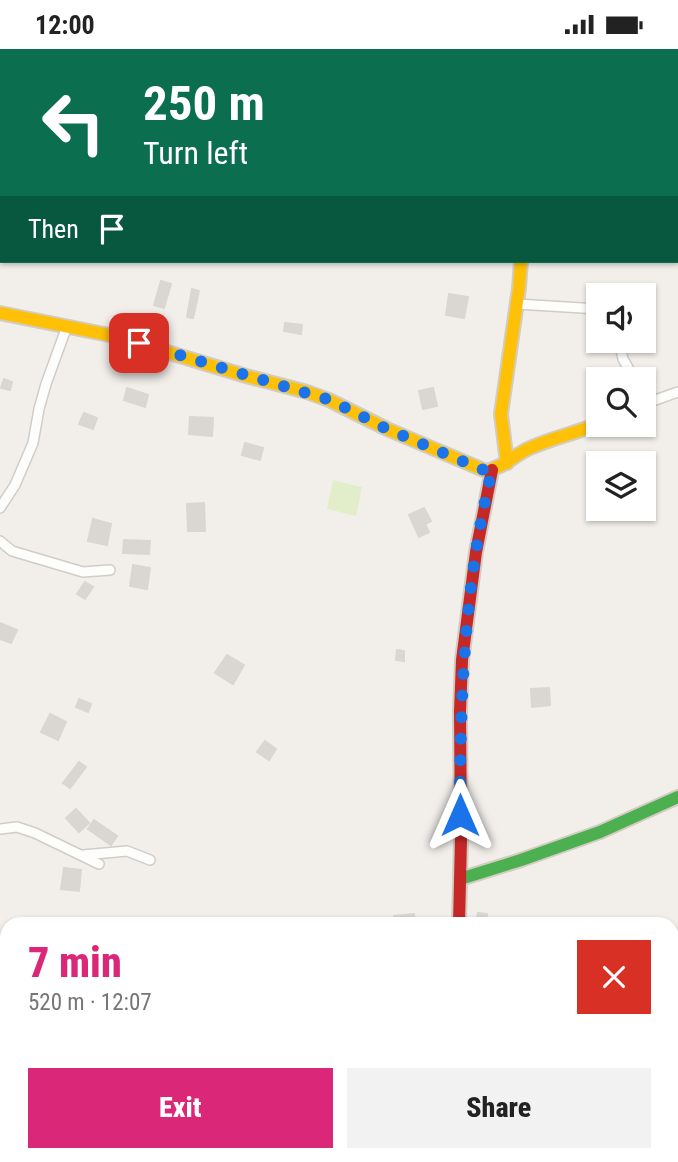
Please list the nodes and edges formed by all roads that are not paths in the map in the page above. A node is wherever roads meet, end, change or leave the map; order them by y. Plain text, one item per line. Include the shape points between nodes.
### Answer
1 (521, 263) edge
2 (517, 304) junction
3 (586, 308) edge
4 (0, 313) edge
5 (67, 326) junction
6 (678, 392) edge
7 (656, 398) edge
8 (586, 429) edge
9 (507, 463) junction
10 (492, 470) junction
11 (0, 507) edge
12 (0, 541) edge
13 (110, 570) dead end
14 (678, 797) edge
15 (0, 829) edge
16 (81, 855) junction
17 (150, 860) dead end
18 (99, 864) dead end
19 (460, 880) junction
20 (458, 917) edge

1 - 2 street
2 - 3 street
2 - 9 street via 501,414
4 - 5 street
5 - 10 street via 307,392
5 - 11 street via 46,384 33,443
6 - 7 street
8 - 9 street via 550,439
9 - 10 street
10 - 19 street via 465,635
12 - 13 street via 12,551 83,572
14 - 19 street via 600,832
15 - 16 street via 36,832
16 - 17 street via 127,851
16 - 18 street
19 - 20 street

